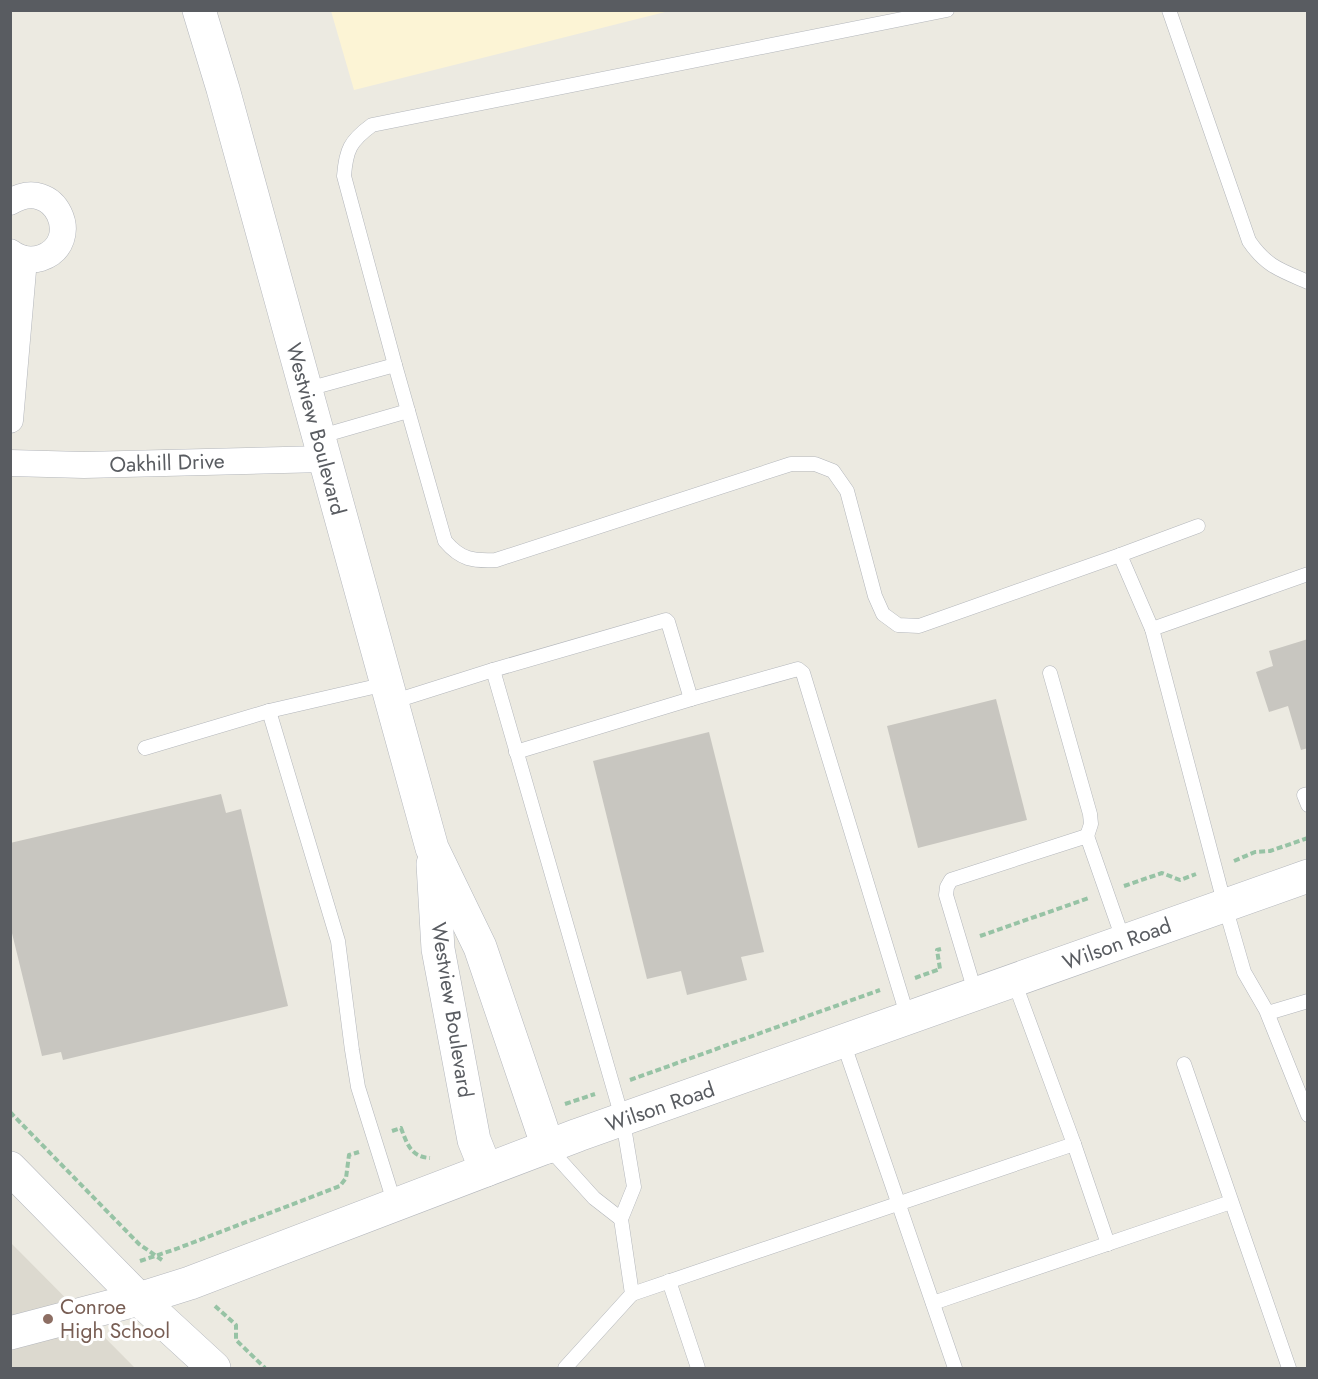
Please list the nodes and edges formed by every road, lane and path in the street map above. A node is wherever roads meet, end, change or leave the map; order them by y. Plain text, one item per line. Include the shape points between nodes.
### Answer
1 (199, 10) edge
2 (947, 10) edge
3 (1169, 10) edge
4 (10, 202) edge
5 (17, 256) edge
6 (1308, 282) edge
7 (395, 365) junction
8 (304, 390) junction
9 (408, 411) junction
10 (10, 420) edge
11 (321, 448) junction
12 (10, 463) edge
13 (1198, 526) dead end
14 (1120, 555) junction
15 (1308, 574) edge
16 (1152, 629) junction
17 (493, 670) junction
18 (1050, 673) dead end
19 (389, 693) junction
20 (691, 699) junction
21 (270, 711) junction
22 (145, 748) dead end
23 (516, 752) junction
24 (1308, 794) edge
25 (1308, 805) edge
26 (1087, 836) junction
27 (1308, 838) edge
28 (432, 848) junction
29 (1215, 869) junction
30 (1308, 876) edge
31 (1106, 892) junction
32 (1225, 906) junction
33 (1124, 942) junction
34 (960, 943) junction
35 (1014, 981) junction
36 (897, 984) junction
37 (976, 995) junction
38 (1308, 1001) edge
39 (1268, 1013) junction
40 (908, 1018) junction
41 (843, 1042) junction
42 (1184, 1064) dead end
43 (613, 1087) junction
44 (10, 1112) edge
45 (538, 1114) junction
46 (1308, 1115) edge
47 (623, 1121) junction
48 (373, 1136) junction
49 (474, 1140) junction
50 (1074, 1143) junction
51 (548, 1147) junction
52 (10, 1168) edge
53 (486, 1170) junction
54 (1231, 1202) junction
55 (898, 1203) junction
56 (395, 1205) junction
57 (621, 1219) junction
58 (1108, 1244) junction
59 (156, 1254) junction
60 (669, 1281) junction
61 (190, 1283) junction
62 (632, 1294) junction
63 (139, 1299) junction
64 (933, 1303) junction
65 (10, 1333) edge
66 (213, 1368) edge
67 (265, 1368) edge
68 (565, 1368) edge
69 (698, 1368) edge
70 (955, 1368) edge
71 (1288, 1368) edge

1 - 8 street, Westview Boulevard
2 - 7 lane via 372,125 346,153 344,176
3 - 6 lane via 1249,241 1259,256 1275,268
4 - 5 street via 29,194 39,196 49,200 62,218 61,240 55,249 36,260
5 - 10 street
7 - 8 lane
7 - 9 lane
8 - 11 street, Westview Boulevard
9 - 11 lane
9 - 14 lane via 445,541 453,551 473,561 496,560 791,464 815,464 833,471 847,491 875,596 883,614 898,626 919,626
11 - 12 street, Oakhill Drive via 84,465
11 - 19 street, Westview Boulevard
13 - 14 lane
14 - 16 lane
15 - 16 lane
16 - 29 lane
17 - 19 lane
17 - 20 lane via 666,620
17 - 23 lane
18 - 26 lane via 1090,814
19 - 21 lane
19 - 28 street, Westview Boulevard
20 - 23 lane
20 - 36 lane via 792,669 802,673
21 - 22 lane
21 - 48 lane via 338,941 358,1087
23 - 43 lane
24 - 25 lane
26 - 31 lane
26 - 34 lane via 951,880 946,895
27 - 29 path via 1255,852
28 - 45 street, Westview Boulevard via 480,947
28 - 49 street, Westview Boulevard via 438,949
29 - 31 path via 1180,880 1162,873
29 - 32 lane
30 - 32 street, Wilson Road
31 - 33 lane
31 - 34 path
32 - 33 street, Wilson Road
32 - 39 lane via 1244,972
33 - 35 street, Wilson Road
34 - 36 path via 937,950 939,969
34 - 37 lane
35 - 37 street, Wilson Road
35 - 50 lane
36 - 40 lane
36 - 43 path
37 - 40 street, Wilson Road
38 - 39 lane
39 - 46 lane
40 - 41 street, Wilson Road
41 - 47 street, Wilson Road
41 - 55 lane
42 - 54 lane
43 - 45 path
43 - 47 lane
44 - 59 path via 139,1244
45 - 51 street, Westview Boulevard
47 - 51 street, Wilson Road
47 - 57 lane via 634,1187
48 - 49 path via 401,1128 410,1149 417,1156 429,1158
48 - 56 lane
48 - 59 path via 364,1139 359,1152 349,1155 346,1178 340,1186
49 - 53 street, Westview Boulevard
50 - 55 lane
50 - 58 lane
51 - 53 street, Wilson Road
51 - 57 lane via 594,1198
52 - 63 street
53 - 56 street, Wilson Road
54 - 58 lane
54 - 71 lane
55 - 60 lane
55 - 64 lane
56 - 61 street, Wilson Road
57 - 62 lane
58 - 64 lane
59 - 61 path
60 - 62 lane
60 - 69 lane
61 - 63 street, Wilson Road
61 - 67 path via 236,1325 236,1340
62 - 68 lane
63 - 65 street, Wilson Road
63 - 66 street
64 - 70 lane

